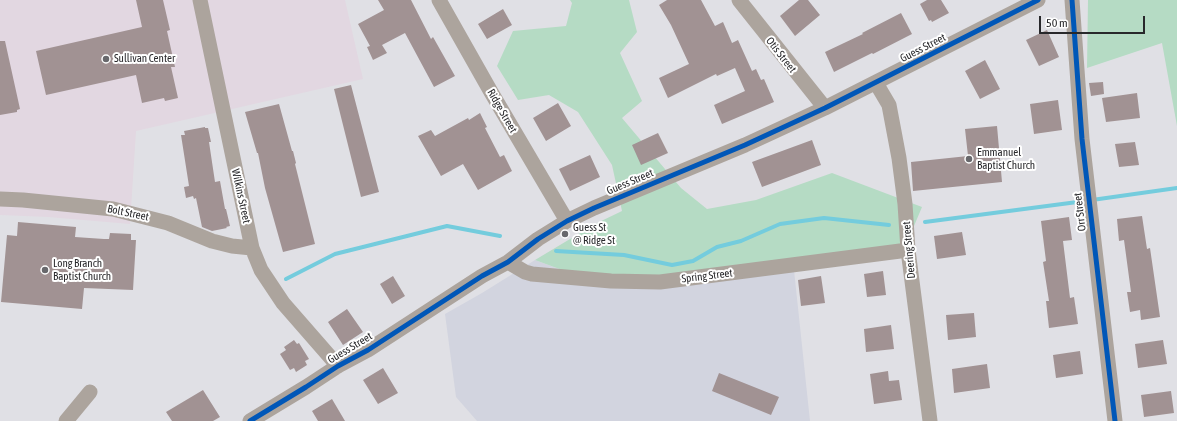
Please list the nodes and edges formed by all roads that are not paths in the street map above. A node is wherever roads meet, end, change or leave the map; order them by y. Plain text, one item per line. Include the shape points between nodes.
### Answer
1 (200, 0) edge
2 (439, 0) edge
3 (739, 0) edge
4 (1038, 0) edge
5 (1072, 0) edge
6 (876, 83) junction
7 (825, 108) junction
8 (0, 199) edge
9 (567, 221) junction
10 (252, 248) junction
11 (908, 250) junction
12 (508, 262) junction
13 (338, 366) junction
14 (90, 392) dead end
15 (66, 421) edge
16 (250, 421) edge
17 (930, 421) edge
18 (1115, 421) edge

1 - 10 street, Wilkins Street
2 - 9 street, Ridge Street via 494,99
3 - 7 street, Otis Street
4 - 6 street, Guess Street
5 - 18 street, Orr Street via 1088,201
6 - 7 street, Guess Street
6 - 11 street, Deering Street via 889,106 905,204
7 - 9 street, Guess Street
8 - 10 street, Bolt Street via 113,209 168,223 212,241
9 - 12 street, Guess Street
10 - 13 street, Wilkins Street via 261,270 283,303
11 - 12 street, Spring Street via 660,282 611,281 532,274
11 - 17 street, Deering Street
12 - 13 street, Guess Street via 368,350
13 - 16 street, Guess Street
14 - 15 street

